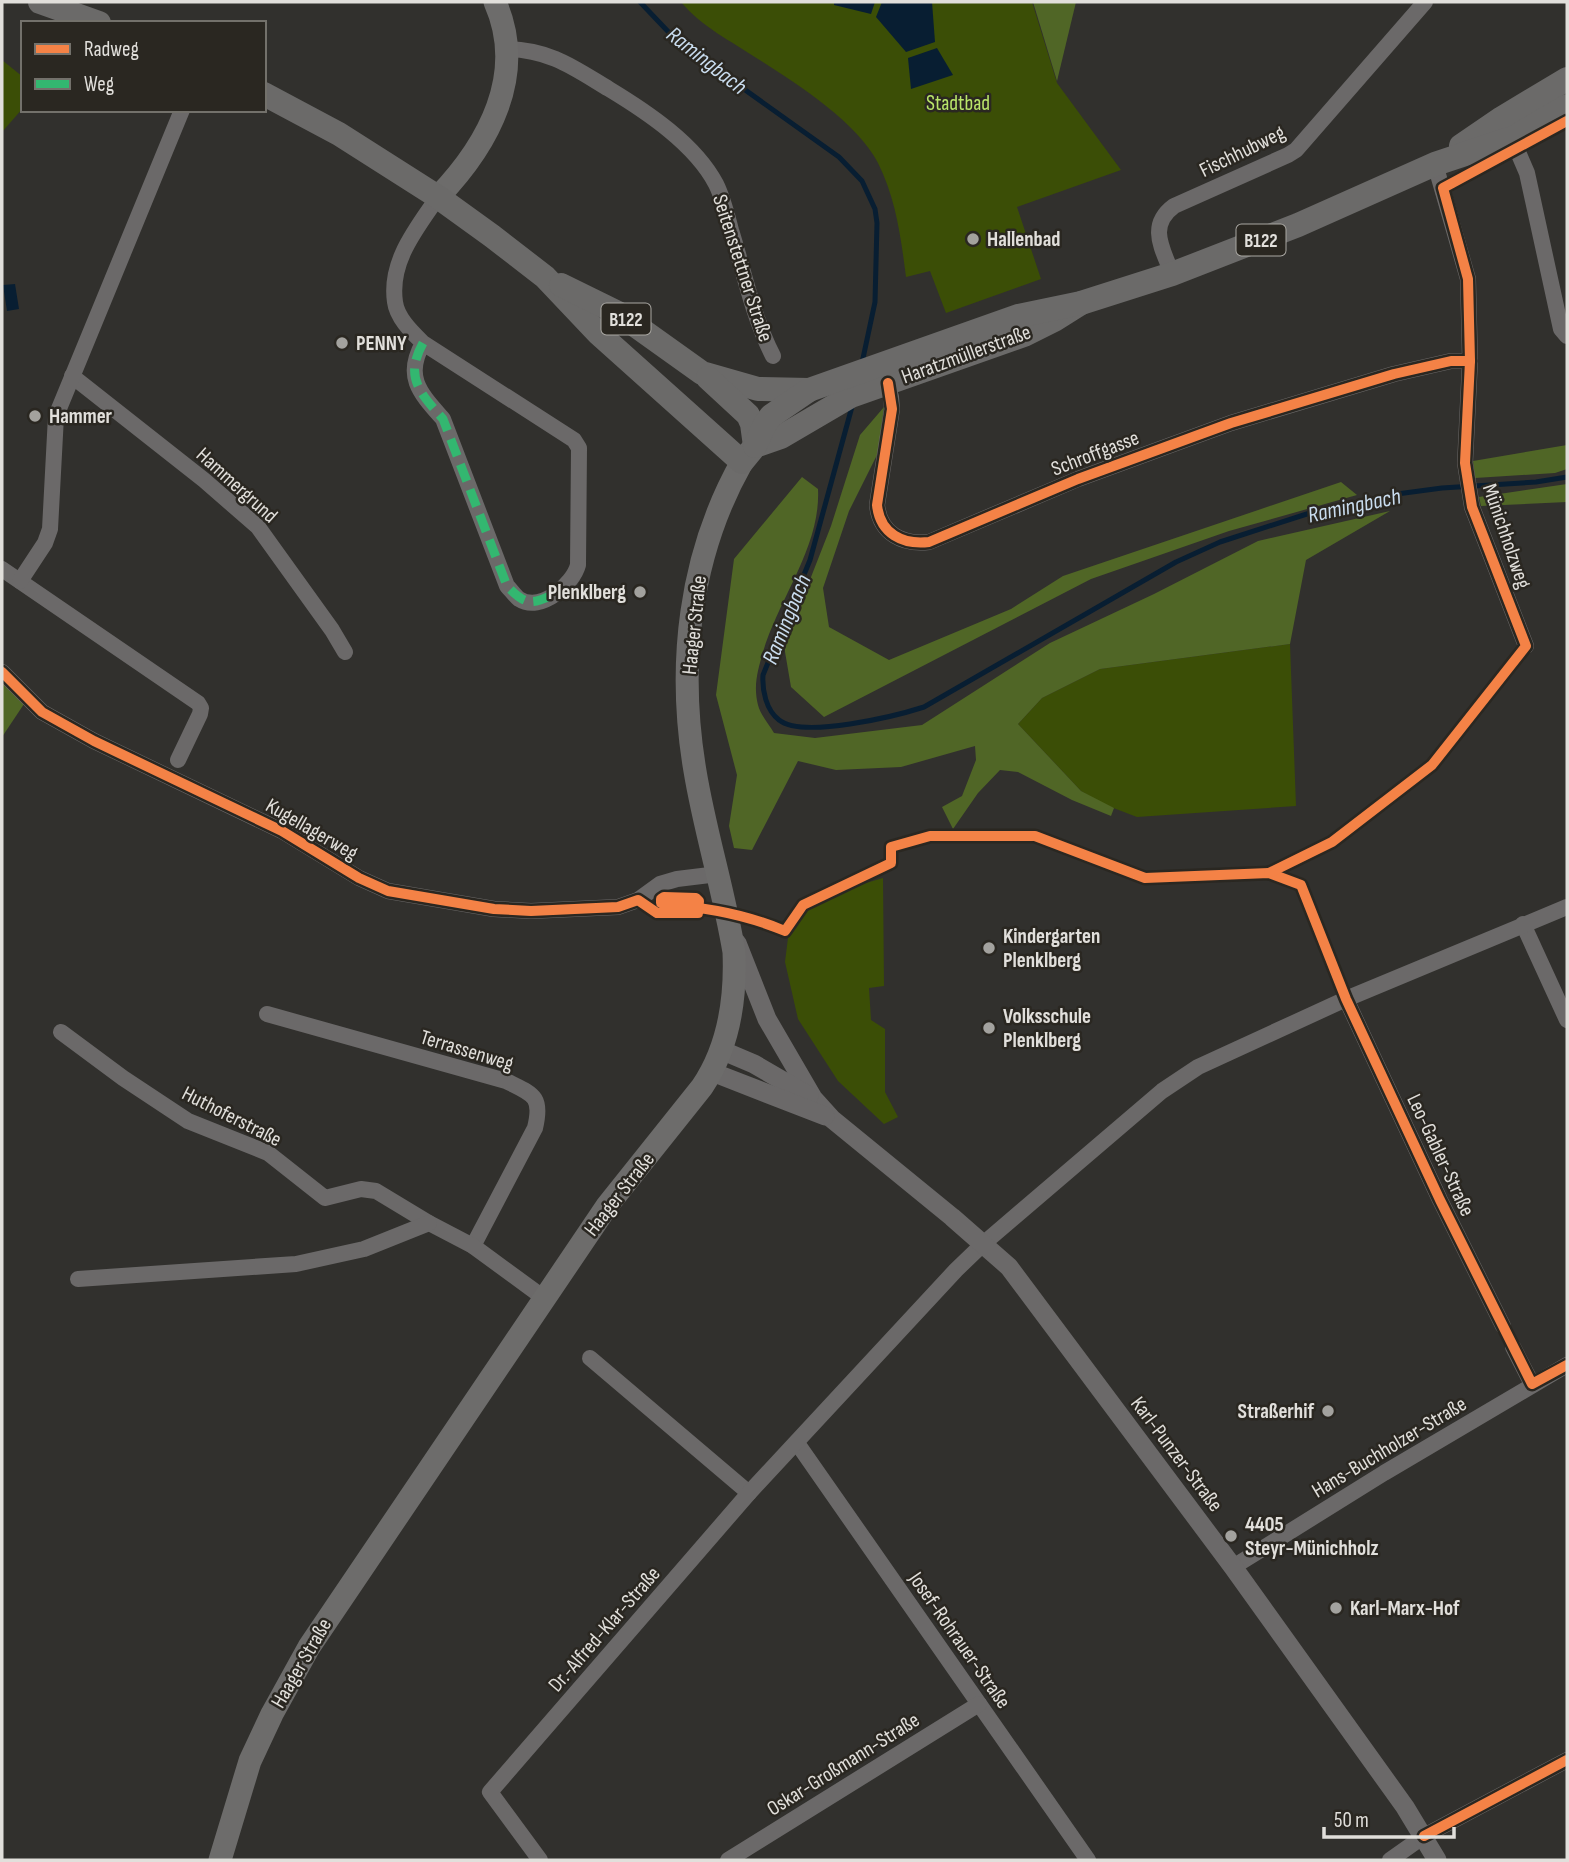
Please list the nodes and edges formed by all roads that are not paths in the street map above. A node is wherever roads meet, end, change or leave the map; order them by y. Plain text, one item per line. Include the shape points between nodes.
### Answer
1 (40, 2) edge
2 (495, 2) edge
3 (1425, 2) edge
4 (93, 21) edge
5 (507, 49) junction
6 (1567, 79) edge
7 (266, 95) edge
8 (1567, 106) edge
9 (181, 112) edge
10 (1508, 128) junction
11 (1435, 164) junction
12 (438, 197) junction
13 (1172, 274) junction
14 (545, 277) junction
15 (1567, 336) edge
16 (423, 343) junction
17 (773, 356) dead end
18 (1470, 361) junction
19 (702, 373) junction
20 (72, 376) junction
21 (882, 378) junction
22 (809, 390) junction
23 (748, 454) junction
24 (2, 569) edge
25 (20, 582) junction
26 (1526, 646) dead end
27 (345, 652) dead end
28 (2, 672) edge
29 (178, 760) dead end
30 (718, 874) junction
31 (1567, 907) edge
32 (730, 924) junction
33 (1523, 924) junction
34 (1346, 999) junction
35 (267, 1014) dead end
36 (1567, 1020) edge
37 (61, 1031) dead end
38 (720, 1050) junction
39 (712, 1072) junction
40 (813, 1098) junction
41 (832, 1119) junction
42 (429, 1223) junction
43 (983, 1244) junction
44 (473, 1246) junction
45 (78, 1279) dead end
46 (544, 1298) junction
47 (1503, 1326) dead end
48 (1513, 1347) dead end
49 (590, 1358) dead end
50 (1567, 1365) edge
51 (1532, 1384) junction
52 (797, 1443) junction
53 (749, 1493) junction
54 (1233, 1567) junction
55 (979, 1704) junction
56 (1567, 1760) edge
57 (1423, 1836) junction
58 (531, 1857) edge
59 (220, 1860) edge
60 (728, 1860) edge
61 (1088, 1860) edge
62 (1391, 1860) edge
63 (1437, 1860) edge

1 - 4 main road
2 - 5 main road
3 - 13 street, Fischhubweg via 1302,145 1164,214 1158,235
5 - 12 main road via 495,113 469,160
5 - 17 street, Seitenstettner Straße via 552,56 609,89 666,128 708,171 722,200
6 - 10 main road, Haratzmüllerstraße / B122
7 - 12 main road, B122 via 339,134
8 - 10 main road, Haratzmüllerstraße / B122
9 - 20 street
10 - 11 main road, Haratzmüllerstraße / B122
10 - 15 street via 1527,173 1561,329
11 - 13 main road, Haratzmüllerstraße / B122 via 1311,220
11 - 18 street, Münichholzweg via 1468,279
12 - 14 main road, B122
12 - 16 street via 406,244 396,274 395,304
13 - 21 main road, Haratzmüllerstraße / B122 via 1082,303 1018,316
14 - 19 main road, B122 via 618,313
14 - 23 main road, B122 via 597,333
16 - 16 street via 413,373 426,400 443,419 507,586 519,599 540,601 572,580 578,565 578,444
18 - 21 street, Schroffgasse via 1394,374 1231,423 1078,479 929,542 914,543 898,539 878,515 892,409
18 - 26 street, Münichholzweg via 1465,463 1472,507
19 - 22 main road, B122 via 758,389
19 - 23 main road via 748,415 752,424
20 - 25 street via 56,416 50,529
20 - 27 street, Hammergrund via 258,527
21 - 22 main road, Haratzmüllerstraße / B122
21 - 23 main road, Haratzmüllerstraße / B122
22 - 23 main road via 771,416
23 - 30 main road, Haager Straße via 710,531 691,607 687,647 689,731
24 - 25 street
25 - 29 street via 198,703 200,714
28 - 30 street, Kugellagerweg via 42,712 282,831 388,891 494,909 606,908 638,900 660,884
30 - 32 main road, Haager Straße
31 - 33 street
32 - 38 main road, Haager Straße via 735,981
32 - 40 street, Karl-Punzer-Straße via 767,1019
33 - 34 street
33 - 36 street
34 - 43 street via 1198,1067 1162,1091
34 - 47 street, Leo-Gabler-Straße
35 - 44 street, Terrassenweg via 506,1081 531,1094 540,1111 535,1128
37 - 42 street, Huthoferstraße via 188,1121 268,1153 325,1198 361,1189 376,1191
38 - 39 main road, Haager Straße
38 - 40 street, Karl-Punzer-Straße
39 - 41 street, Karl-Punzer-Straße
39 - 46 main road, Haager Straße via 607,1206
40 - 41 street, Karl-Punzer-Straße
41 - 43 street, Karl-Punzer-Straße
42 - 44 street, Huthoferstraße
42 - 45 street via 364,1249 296,1264
43 - 52 street, Dr.-Alfred-Klar-Straße
43 - 54 street, Karl-Punzer-Straße via 1028,1291
44 - 46 street, Huthoferstraße
46 - 59 main road, Haager Straße via 309,1647 250,1761
48 - 51 street
49 - 53 street
50 - 51 street, Hans-Buchholzer-Straße
51 - 54 street, Hans-Buchholzer-Straße
52 - 53 street, Dr.-Alfred-Klar-Straße
52 - 55 street, Josef-Rohrauer-Straße
53 - 58 street, Dr.-Alfred-Klar-Straße via 490,1792
54 - 57 street, Karl-Punzer-Straße
55 - 60 street, Oskar-Großmann-Straße
55 - 61 street, Josef-Rohrauer-Straße
56 - 57 street
57 - 62 street
57 - 63 street, Karl-Punzer-Straße

